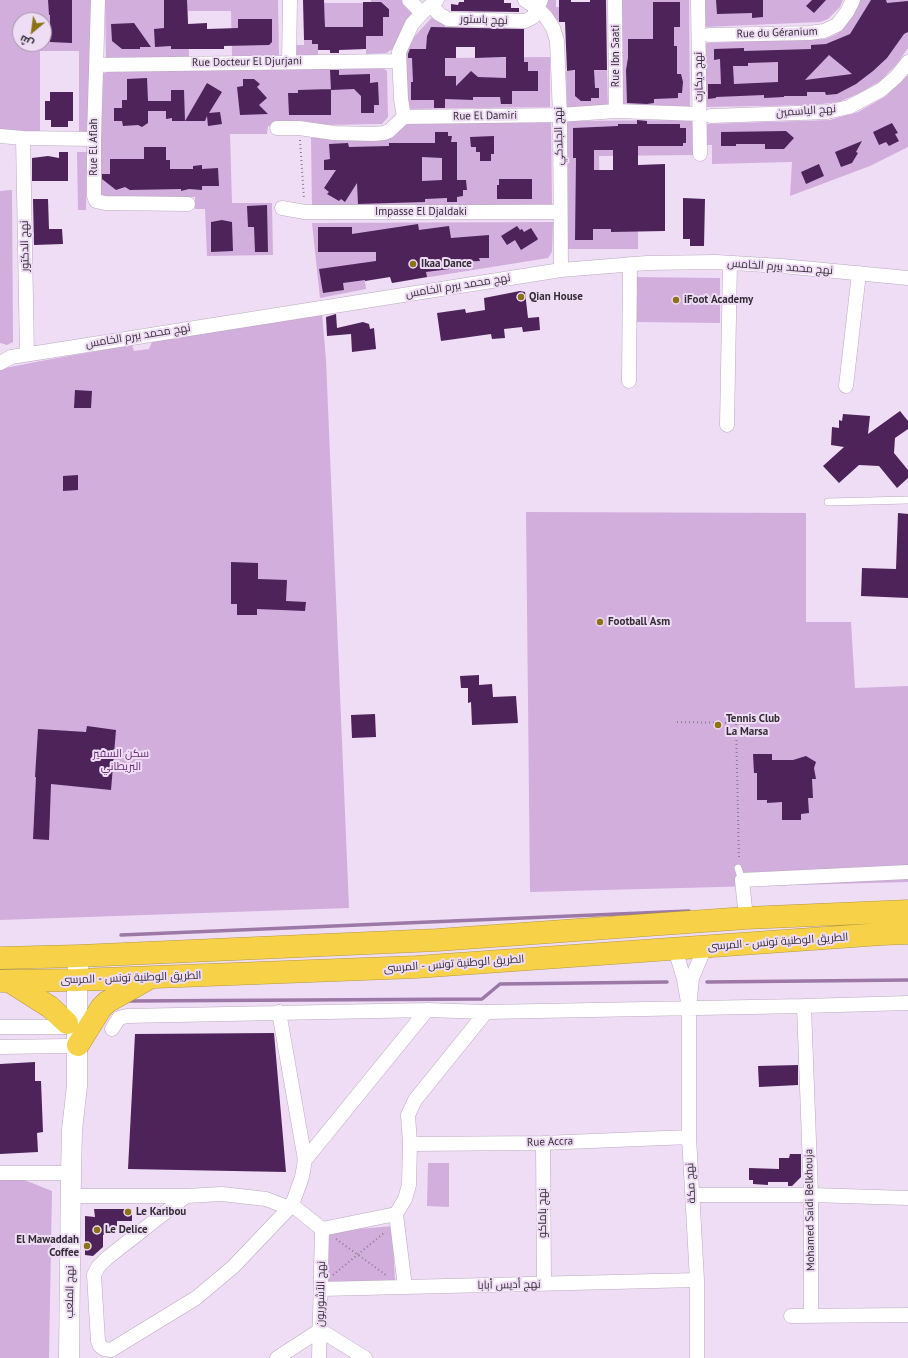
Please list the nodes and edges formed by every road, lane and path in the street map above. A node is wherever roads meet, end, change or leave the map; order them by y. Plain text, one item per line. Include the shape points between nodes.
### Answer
1 (98, 0) edge
2 (290, 0) edge
3 (409, 0) edge
4 (525, 0) edge
5 (616, 0) edge
6 (698, 0) edge
7 (853, 0) edge
8 (539, 4) edge
9 (430, 6) edge
10 (710, 35) dead end
11 (399, 61) junction
12 (289, 62) junction
13 (908, 62) edge
14 (96, 65) junction
15 (616, 111) junction
16 (560, 115) junction
17 (705, 115) junction
18 (404, 118) junction
19 (277, 128) dead end
20 (299, 128) junction
21 (0, 136) edge
22 (23, 138) junction
23 (94, 139) junction
24 (700, 154) dead end
25 (188, 204) dead end
26 (282, 208) dead end
27 (305, 212) junction
28 (560, 212) junction
29 (730, 263) junction
30 (630, 264) junction
31 (561, 270) junction
32 (859, 273) junction
33 (908, 278) edge
34 (27, 354) junction
35 (4, 358) edge
36 (629, 381) dead end
37 (846, 386) dead end
38 (727, 425) dead end
39 (908, 500) edge
40 (828, 502) dead end
41 (677, 722) dead end
42 (908, 872) edge
43 (740, 874) junction
44 (908, 911) edge
45 (746, 918) junction
46 (908, 933) edge
47 (882, 934) junction
48 (908, 936) edge
49 (705, 947) junction
50 (675, 949) junction
51 (73, 956) junction
52 (0, 958) edge
53 (150, 977) junction
54 (72, 980) junction
55 (4, 981) edge
56 (908, 1003) edge
57 (804, 1006) junction
58 (689, 1008) junction
59 (427, 1010) junction
60 (279, 1012) junction
61 (486, 1012) junction
62 (0, 1026) edge
63 (112, 1029) dead end
64 (70, 1035) junction
65 (0, 1047) edge
66 (689, 1138) junction
67 (543, 1143) junction
68 (410, 1144) junction
69 (305, 1160) junction
70 (0, 1173) edge
71 (71, 1173) junction
72 (692, 1195) junction
73 (71, 1196) junction
74 (186, 1196) junction
75 (811, 1196) junction
76 (908, 1198) edge
77 (291, 1206) junction
78 (396, 1214) junction
79 (322, 1229) junction
80 (358, 1255) junction
81 (697, 1280) junction
82 (544, 1284) junction
83 (405, 1287) junction
84 (321, 1289) junction
85 (908, 1314) edge
86 (791, 1316) dead end
87 (810, 1316) junction
88 (320, 1330) junction
89 (69, 1358) edge
90 (277, 1358) edge
91 (319, 1358) edge
92 (365, 1358) edge
93 (697, 1358) edge

1 - 14 street, Rue El Aflah
2 - 12 street
3 - 9 street, نهج باستور
4 - 8 street, نهج الجلدكي
5 - 15 street, Rue Ibn Saati
6 - 17 street, نهج ديكارت
7 - 10 street, Rue du Géranium via 837,25 824,32
8 - 9 street, نهج باستور via 533,17 526,22 448,19
8 - 16 street, نهج الجلدكي via 553,28 557,41
9 - 11 street via 412,24 399,52
11 - 12 street, Rue Docteur El Djurjani
11 - 18 street
12 - 14 street, Rue Docteur El Djurjani
13 - 17 street, نهج الياسمين via 881,90 849,107 827,112
14 - 23 street, Rue El Aflah
15 - 16 street, Rue El Damiri
15 - 17 street, Rue El Damiri
16 - 18 street, Rue El Damiri
16 - 28 street, نهج الجلدكي
17 - 24 street, نهج ديكارت
18 - 20 street via 384,133 334,133
19 - 20 street
20 - 27 path
21 - 22 street
22 - 23 street
22 - 34 street, نهج الدكتور
23 - 25 street, Rue El Aflah via 96,200 105,203
26 - 27 street, Impasse El Djaldaki
27 - 28 street, Impasse El Djaldaki
28 - 31 street, نهج الجلدكي
29 - 30 street, نهج محمد بيرم الخامس
29 - 32 street, نهج محمد بيرم الخامس
29 - 38 street
30 - 31 street, نهج محمد بيرم الخامس
30 - 36 street
31 - 34 street, نهج محمد بيرم الخامس
32 - 33 street, نهج محمد بيرم الخامس
32 - 37 street
34 - 35 street, نهج محمد بيرم الخامس
39 - 40 lane
41 - 43 path via 736,723
42 - 43 street
43 - 45 street
44 - 45 highway
45 - 51 highway via 437,940
46 - 47 highway, الطريق الوطنية تونس - المرسى
47 - 48 highway
47 - 49 highway, الطريق الوطنية تونس - المرسى
49 - 50 highway, الطريق الوطنية تونس - المرسى
49 - 58 street via 692,978
50 - 53 highway, الطريق الوطنية تونس - المرسى via 416,967
50 - 58 street
51 - 52 highway
51 - 54 street, نهج الملعب
53 - 54 highway, الطريق الوطنية تونس - المرسى
53 - 64 highway via 108,1002
54 - 55 highway, الطريق الوطنية تونس - المرسى
54 - 64 street, نهج الملعب
55 - 64 highway via 50,1007
56 - 57 street
57 - 58 street
57 - 75 street, Mohamed Saidi Belkhouja
58 - 61 street
58 - 66 street, نهج مكة
59 - 60 street
59 - 61 street
59 - 69 street
60 - 63 street via 127,1016 119,1018
60 - 69 street
61 - 68 street via 415,1100 408,1115
62 - 64 street
64 - 65 street
64 - 71 street, نهج الملعب via 77,1086
66 - 67 street, Rue Accra
66 - 72 street, نهج مكة
67 - 68 street, Rue Accra
67 - 82 street, نهج باماكو
68 - 78 street via 409,1185 405,1199
69 - 77 street via 302,1177
70 - 71 street
71 - 73 street, نهج الملعب
72 - 75 street
72 - 81 street, نهج مكة
73 - 74 street
73 - 89 street, نهج الملعب
74 - 77 street via 222,1194 266,1199
74 - 77 street via 98,1267 94,1275 98,1341 104,1349 111,1350 196,1298 233,1267
75 - 76 street
75 - 87 street, Mohamed Saidi Belkhouja
77 - 79 street
78 - 79 street
78 - 80 path via 392,1226
78 - 83 street
79 - 80 path
79 - 84 street, نهج الآشوريون
80 - 83 path
80 - 84 path
81 - 82 street, نهج أديس أبابا
81 - 93 street, نهج مكة
82 - 83 street, نهج أديس أبابا
83 - 84 street, نهج أديس أبابا
84 - 88 street, نهج الآشوريون
85 - 87 street
86 - 87 street
88 - 90 street
88 - 91 street, نهج الآشوريون
88 - 92 street

